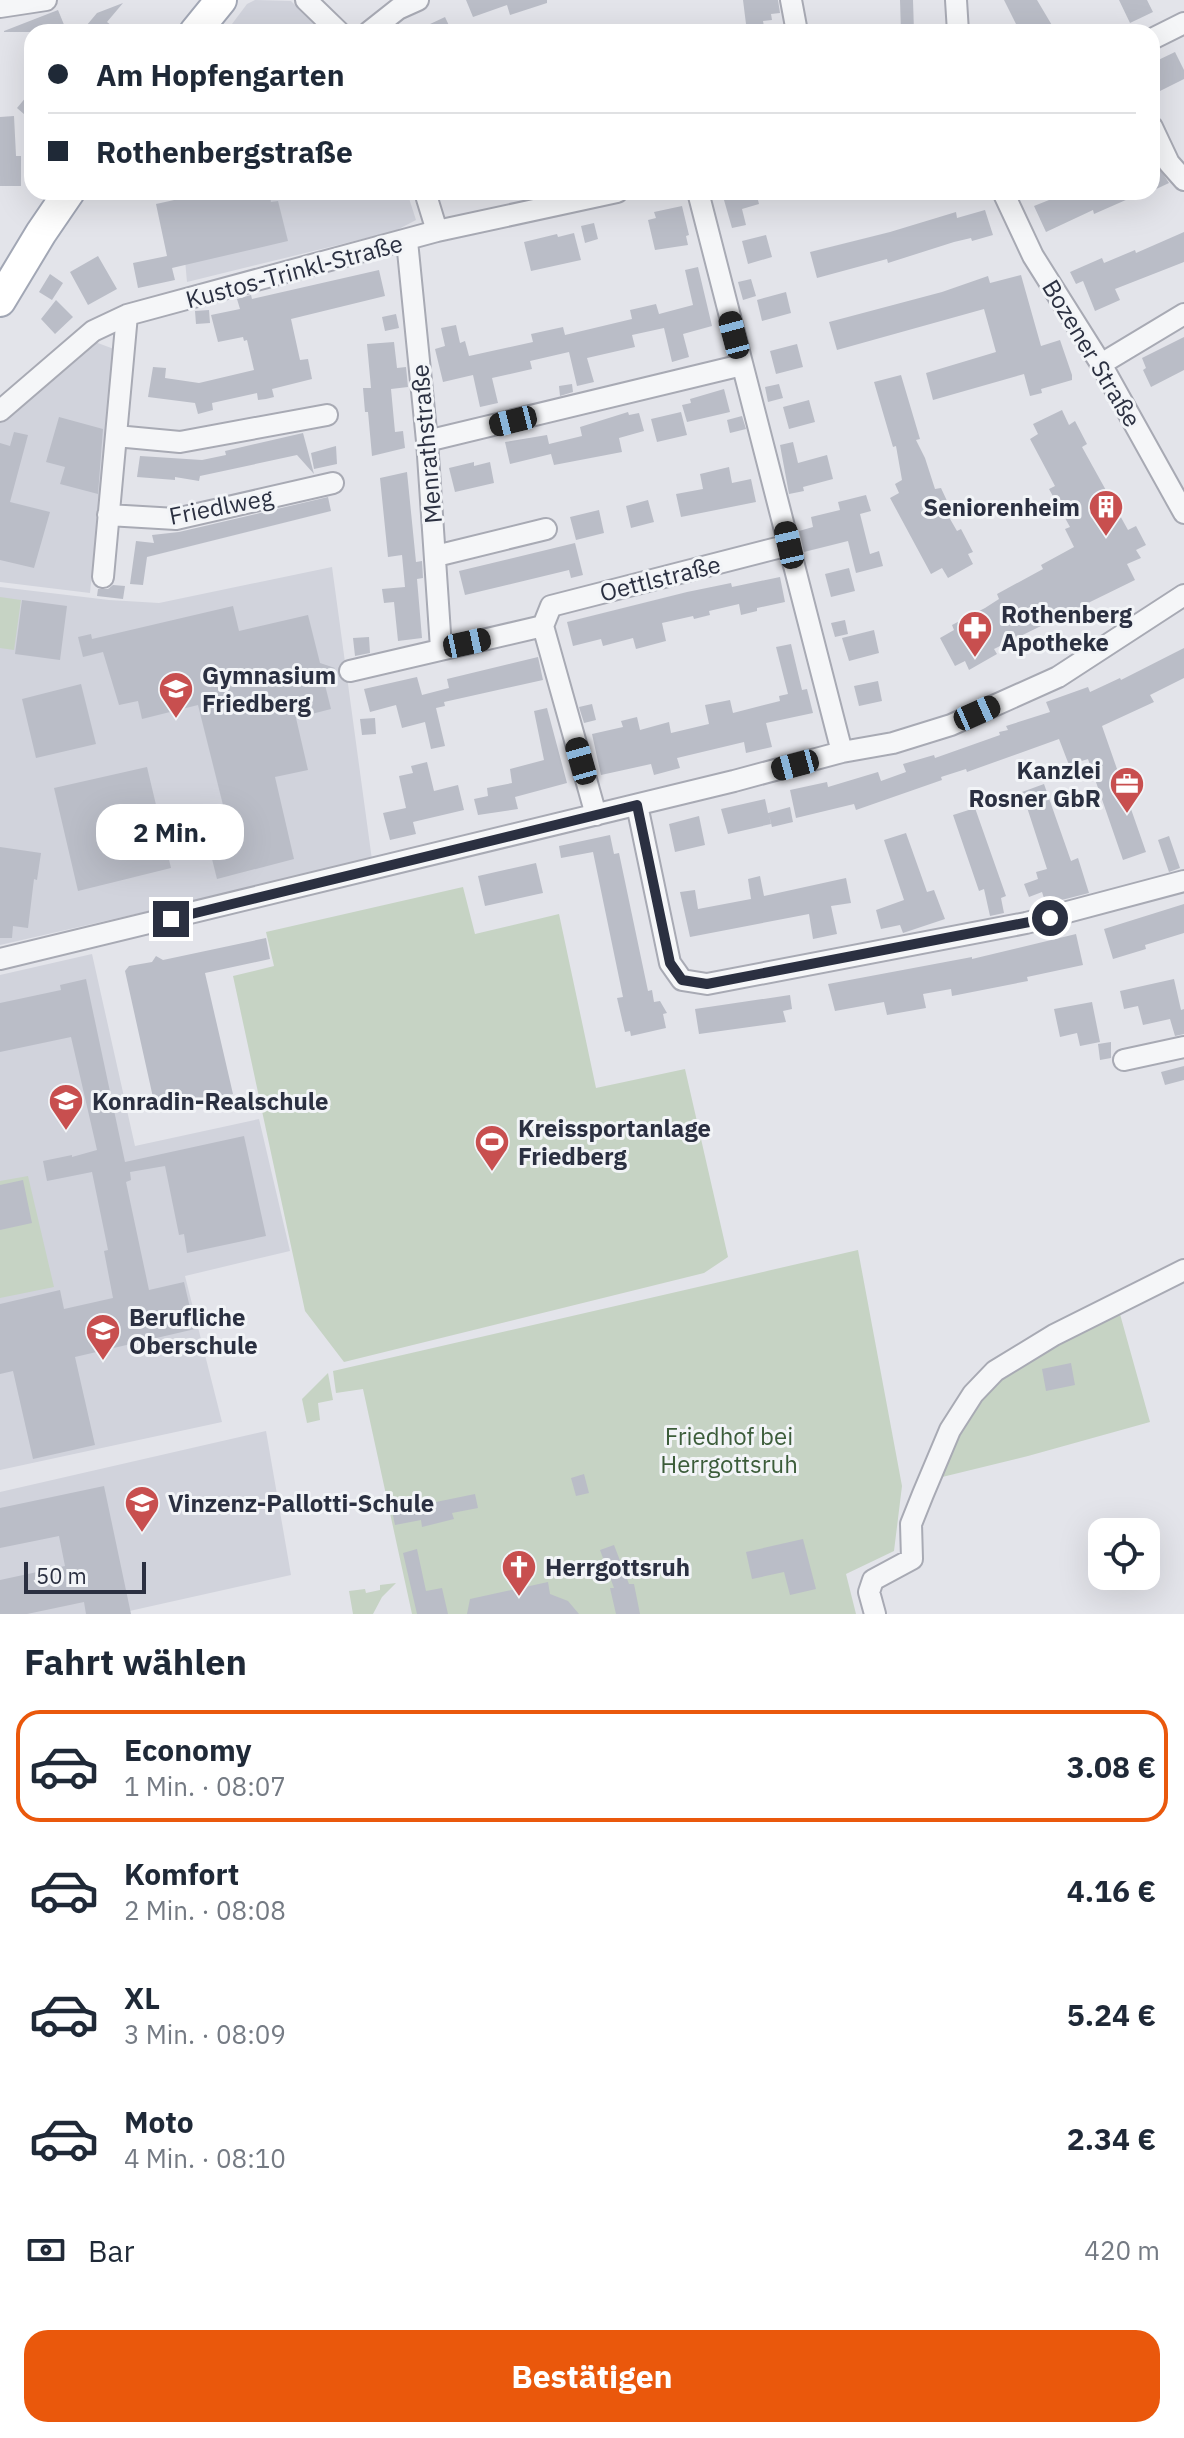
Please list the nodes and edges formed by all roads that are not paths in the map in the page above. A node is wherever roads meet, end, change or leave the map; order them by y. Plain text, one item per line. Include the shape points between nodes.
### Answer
1 (46, 0) edge
2 (221, 0) edge
3 (306, 0) edge
4 (418, 0) edge
5 (791, 0) edge
6 (956, 0) edge
7 (0, 7) edge
8 (1184, 23) edge
9 (202, 24) edge
10 (331, 24) edge
11 (379, 24) edge
12 (796, 24) edge
13 (958, 24) edge
14 (1160, 35) edge
15 (1160, 144) edge
16 (1184, 180) edge
17 (64, 200) edge
18 (427, 200) edge
19 (580, 200) edge
20 (700, 200) edge
21 (1007, 200) edge
22 (437, 231) junction
23 (407, 241) junction
24 (0, 301) edge
25 (1184, 314) edge
26 (127, 315) junction
27 (1101, 364) junction
28 (742, 365) junction
29 (0, 411) edge
30 (327, 415) dead end
31 (116, 436) junction
32 (427, 441) junction
33 (333, 483) dead end
34 (1184, 513) edge
35 (108, 515) junction
36 (546, 529) dead end
37 (789, 545) junction
38 (436, 556) junction
39 (103, 577) dead end
40 (1184, 595) edge
41 (543, 626) junction
42 (441, 648) junction
43 (350, 671) dead end
44 (842, 752) junction
45 (637, 805) junction
46 (596, 815) junction
47 (1184, 881) edge
48 (0, 959) edge
49 (1184, 1047) edge
50 (1124, 1060) dead end
51 (1184, 1270) edge
52 (875, 1614) edge

1 - 7 street
2 - 9 main road
3 - 10 street
4 - 11 street
5 - 12 street
6 - 13 street
8 - 14 street
15 - 16 street
17 - 24 main road
18 - 22 street
19 - 22 street, Kustos-Trinkl-Straße
20 - 28 street
21 - 27 street, Bozener Straße via 1033,256
22 - 23 street, Kustos-Trinkl-Straße
23 - 26 street, Kustos-Trinkl-Straße
23 - 32 street, Menrathstraße
25 - 27 street
26 - 29 street, Kustos-Trinkl-Straße via 93,331
26 - 31 street
27 - 34 street, Bozener Straße
28 - 32 street
28 - 37 street
30 - 31 street via 180,442
31 - 35 street
32 - 38 street, Menrathstraße
33 - 35 street, Friedlweg via 176,519
35 - 39 street
36 - 38 street
37 - 41 street, Oettlstraße via 551,606
37 - 44 street
38 - 42 street, Menrathstraße
40 - 44 street via 1058,677 951,725
41 - 42 street
41 - 46 street
42 - 43 street
44 - 45 street
45 - 46 street
45 - 47 street via 670,963 682,980 707,984 1026,923
46 - 48 street
49 - 50 street
51 - 52 street via 1054,1335 995,1371 973,1394 950,1430 911,1524 912,1559 873,1580 869,1592

